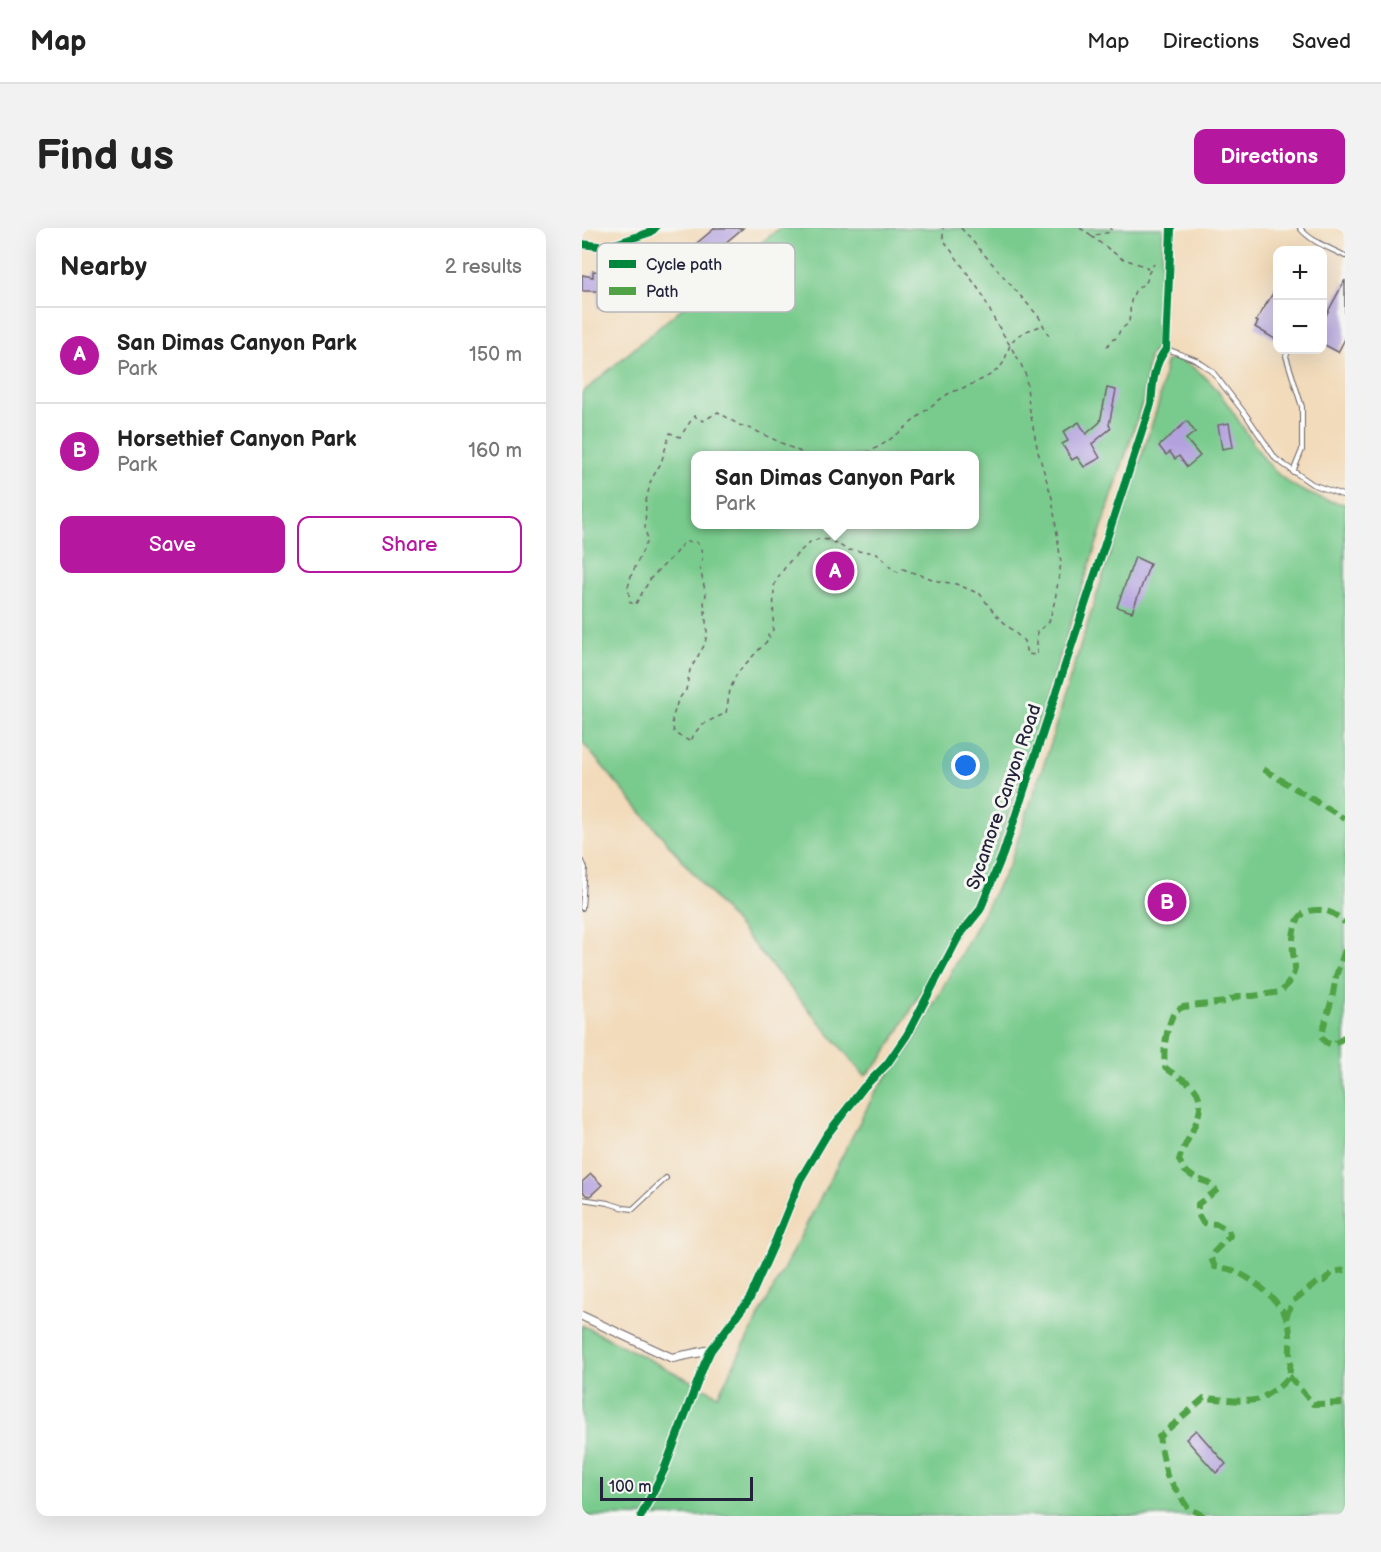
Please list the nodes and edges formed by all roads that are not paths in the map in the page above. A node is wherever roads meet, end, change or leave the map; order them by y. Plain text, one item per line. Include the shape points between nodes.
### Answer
1 (655, 228) edge
2 (1171, 228) edge
3 (1300, 228) edge
4 (582, 243) edge
5 (618, 243) edge
6 (597, 246) edge
7 (1345, 255) edge
8 (1166, 349) junction
9 (1287, 354) edge
10 (1293, 472) junction
11 (1345, 496) edge
12 (582, 861) edge
13 (582, 908) edge
14 (666, 1178) dead end
15 (582, 1199) edge
16 (582, 1316) edge
17 (711, 1350) junction
18 (642, 1516) edge

1 - 5 street
2 - 8 street, Sycamore Canyon Road
3 - 7 lane
4 - 6 street
8 - 10 lane via 1196,360 1212,371 1276,459
8 - 17 street, Sycamore Canyon Road via 1158,359 1150,404 1003,855 980,910 958,936 907,1035 826,1136 800,1180 750,1298
9 - 10 lane via 1302,407 1302,450
10 - 11 lane
12 - 13 lane
14 - 15 lane via 633,1209
16 - 17 street via 672,1359
17 - 18 street, Sycamore Canyon Road

